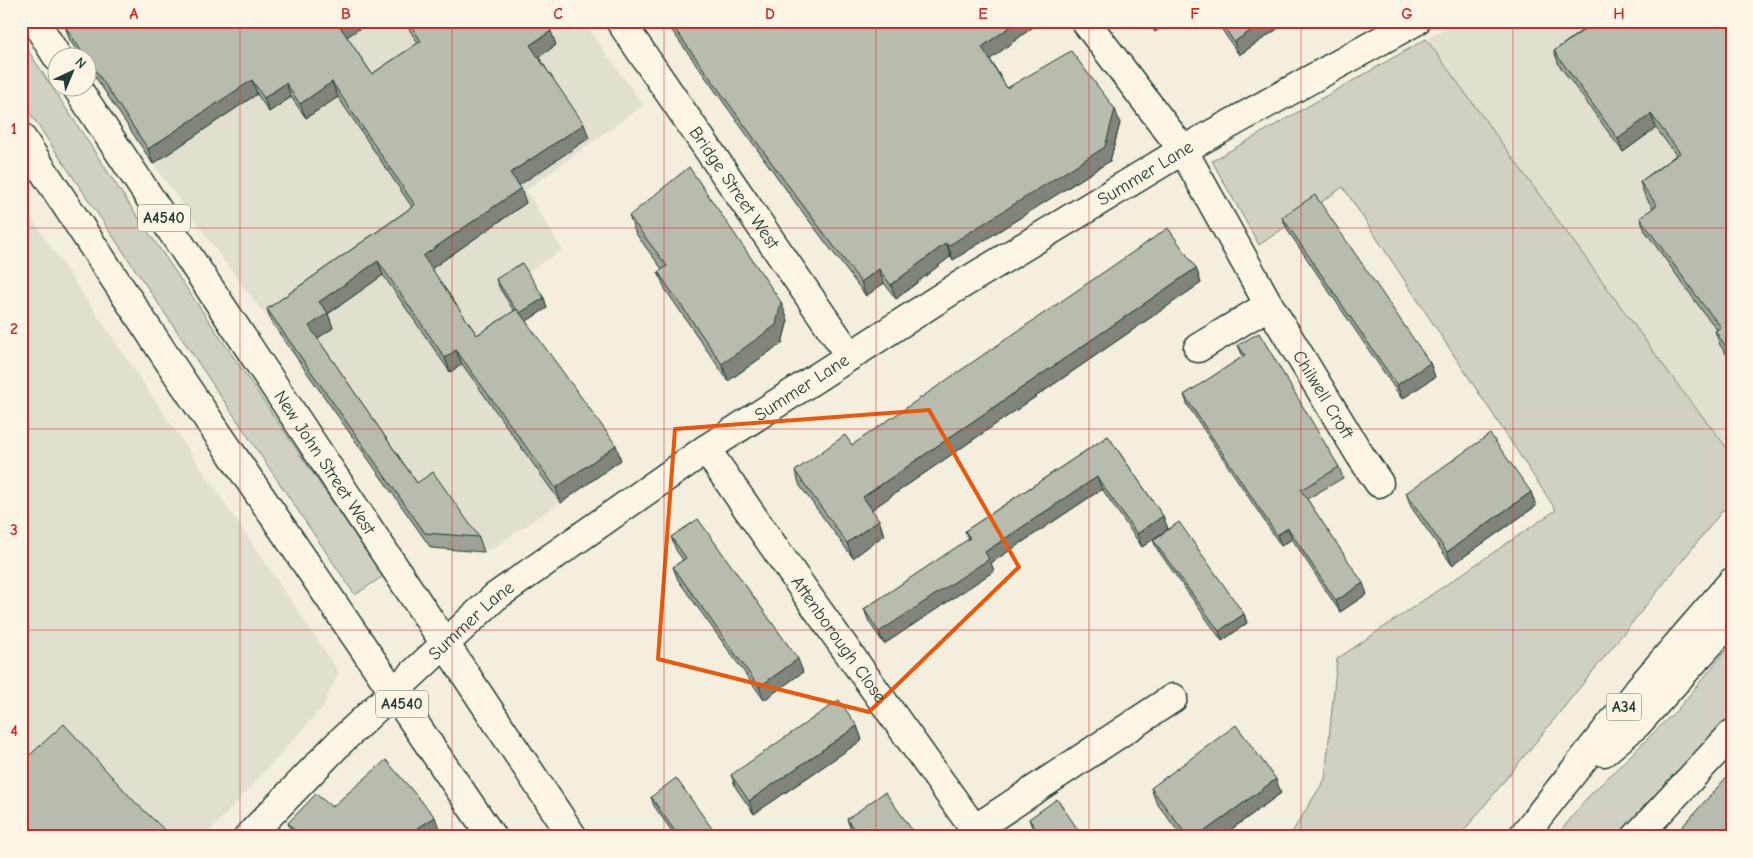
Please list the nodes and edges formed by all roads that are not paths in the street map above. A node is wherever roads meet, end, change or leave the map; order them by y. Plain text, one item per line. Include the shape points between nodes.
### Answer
1 (620, 21) edge
2 (1085, 21) edge
3 (1416, 21) edge
4 (37, 22) edge
5 (52, 48) edge
6 (85, 98) edge
7 (21, 136) edge
8 (1183, 150) junction
9 (1269, 305) junction
10 (1198, 348) dead end
11 (850, 356) junction
12 (706, 449) junction
13 (1379, 483) dead end
14 (1732, 582) edge
15 (1732, 619) edge
16 (446, 643) junction
17 (394, 692) junction
18 (1173, 698) dead end
19 (1732, 734) edge
20 (1562, 786) junction
21 (978, 833) edge
22 (251, 836) edge
23 (492, 837) edge
24 (573, 837) edge
25 (1522, 837) edge
26 (1636, 837) edge

1 - 11 main road, Bridge Street West
2 - 8 main road, Chilwell Croft
3 - 8 main road, Summer Lane
4 - 5 main road
6 - 16 main road, New John Street West / A4540
7 - 17 main road, A4540 via 182,381
8 - 9 main road, Chilwell Croft
8 - 11 main road, Summer Lane
9 - 10 main road
9 - 13 main road, Chilwell Croft
11 - 12 main road, Summer Lane
12 - 16 main road, Summer Lane via 495,597
12 - 21 main road, Attenborough Close
14 - 20 main road, A34 via 1638,690
15 - 20 main road via 1637,724
16 - 17 main road, Summer Lane
16 - 24 main road, New John Street West / A4540
17 - 22 main road, Summer Lane via 341,741
17 - 23 main road, A4540
18 - 21 main road, Attenborough Close
19 - 26 main road
20 - 25 main road, A34

